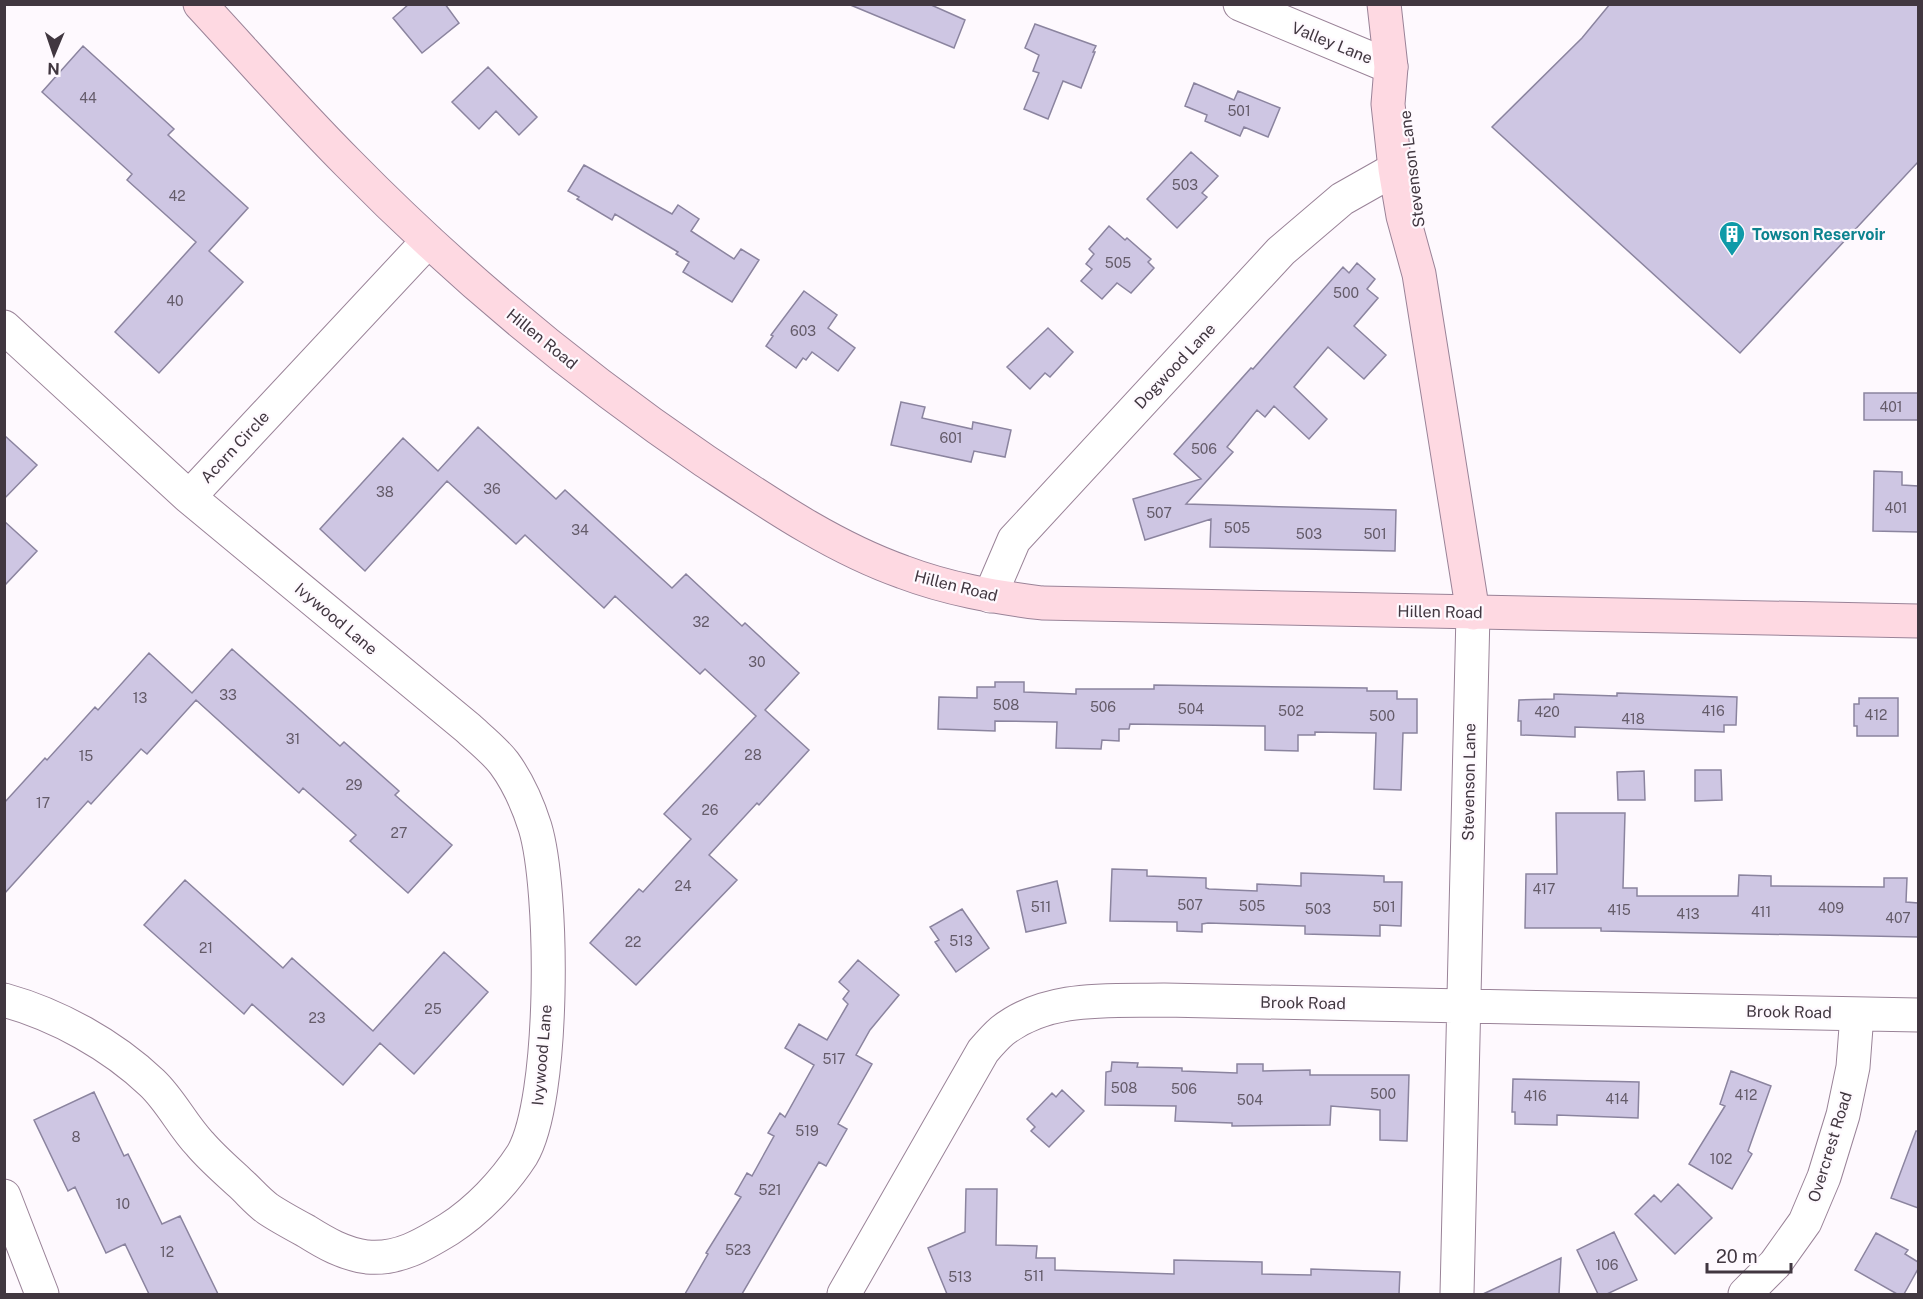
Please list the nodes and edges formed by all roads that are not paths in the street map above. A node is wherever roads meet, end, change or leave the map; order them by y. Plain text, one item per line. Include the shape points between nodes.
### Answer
1 (200, 4) edge
2 (1240, 4) edge
3 (1384, 4) edge
4 (1391, 67) junction
5 (1395, 169) junction
6 (428, 241) junction
7 (1419, 274) junction
8 (4, 327) edge
9 (189, 497) junction
10 (990, 596) junction
11 (1473, 613) junction
12 (1918, 621) edge
13 (4, 999) edge
14 (1464, 1007) junction
15 (1857, 1014) junction
16 (1918, 1015) edge
17 (4, 1196) edge
18 (42, 1294) edge
19 (844, 1294) edge
20 (1457, 1294) edge
21 (1745, 1294) edge

1 - 6 street, Hillen Road via 346,162
2 - 4 street, Valley Lane
3 - 4 street, Stevenson Lane
4 - 5 street, Stevenson Lane via 1388,104
4 - 7 street, Stevenson Lane via 1404,103 1418,204
5 - 7 street, Stevenson Lane
5 - 10 street, Dogwood Lane via 1342,199 1281,251 1014,540
6 - 9 street, Acorn Circle
6 - 10 street, Hillen Road via 566,361 741,485 852,550 900,572
7 - 11 street, Stevenson Lane
8 - 9 street, Acorn Circle
9 - 13 street, Ivywood Lane via 468,728 503,761 519,786 535,828 546,909 548,970 543,1076 533,1130 522,1154 496,1189 462,1221 405,1252 369,1257 350,1254 266,1208 200,1145 152,1083 114,1053 58,1019
10 - 11 street, Hillen Road via 1042,603
11 - 12 street, Hillen Road
11 - 14 street, Stevenson Lane
14 - 15 street, Brook Road
14 - 19 street, Brook Road via 1164,1000 1078,1002 1042,1009 1003,1030 982,1051
14 - 20 street, Stevenson Lane
15 - 16 street, Brook Road
15 - 21 street, Overcrest Road via 1853,1067 1824,1176 1805,1222 1775,1264
17 - 18 street

